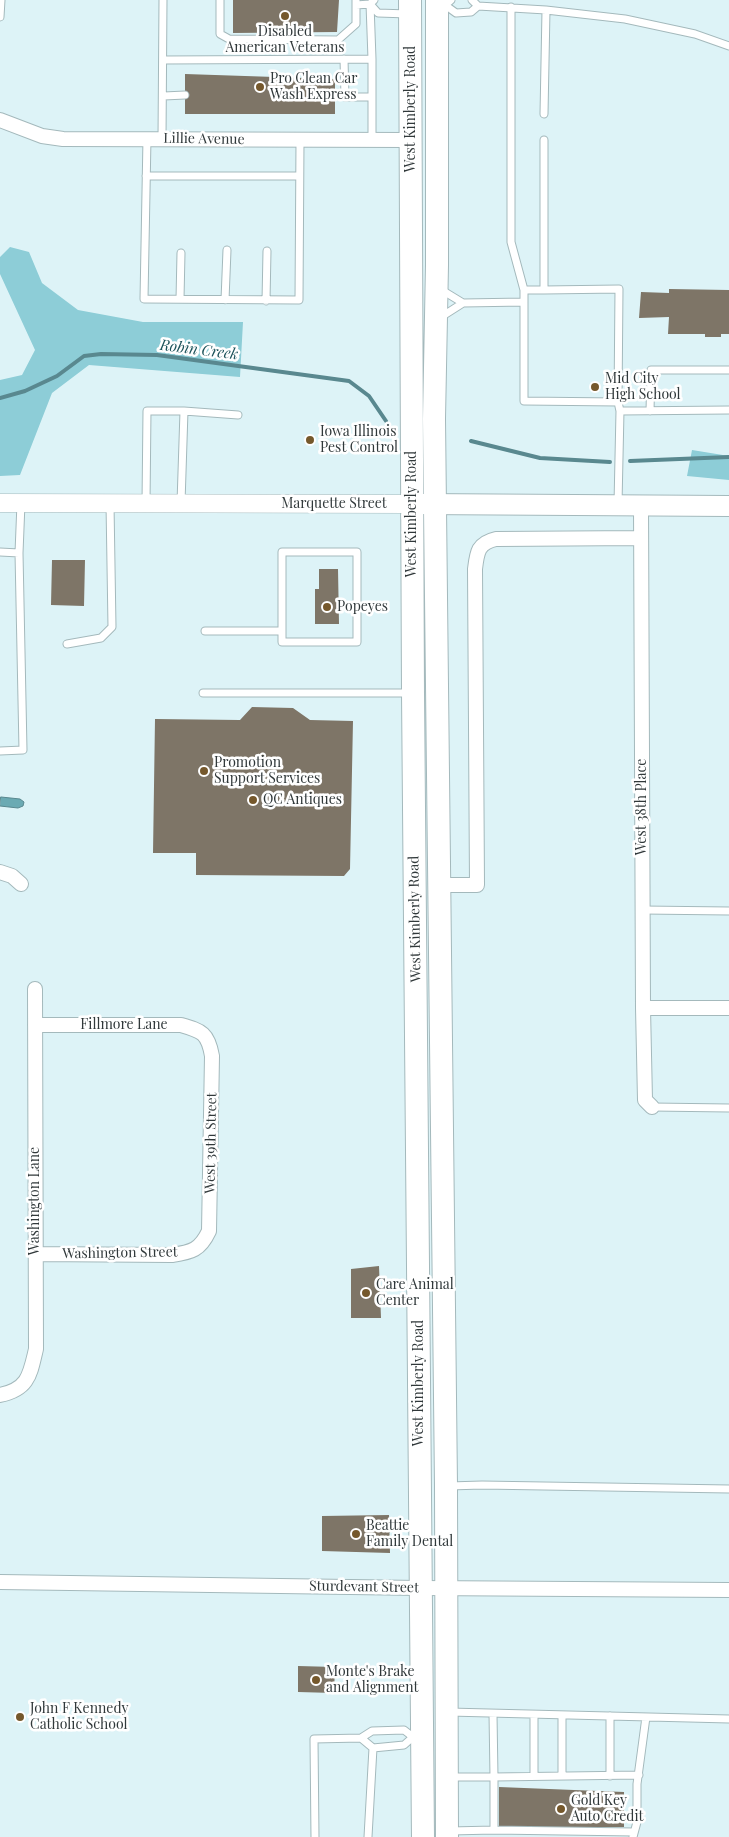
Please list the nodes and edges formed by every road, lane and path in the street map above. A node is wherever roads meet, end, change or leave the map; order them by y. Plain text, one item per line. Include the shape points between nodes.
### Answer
1 (1, 0) edge
2 (163, 0) edge
3 (220, 0) edge
4 (356, 2) edge
5 (372, 2) edge
6 (476, 2) edge
7 (428, 3) edge
8 (511, 7) junction
9 (546, 10) junction
10 (0, 17) edge
11 (729, 46) edge
12 (344, 59) junction
13 (372, 59) junction
14 (163, 60) junction
15 (185, 95) dead end
16 (164, 96) junction
17 (335, 96) dead end
18 (372, 96) junction
19 (345, 97) junction
20 (544, 114) dead end
21 (0, 120) edge
22 (147, 138) junction
23 (162, 139) junction
24 (372, 140) junction
25 (411, 140) junction
26 (544, 140) dead end
27 (300, 141) junction
28 (146, 176) junction
29 (299, 176) junction
30 (227, 250) dead end
31 (267, 252) dead end
32 (181, 253) dead end
33 (437, 287) junction
34 (524, 290) junction
35 (544, 290) junction
36 (180, 299) junction
37 (225, 300) junction
38 (266, 301) junction
39 (524, 302) junction
40 (463, 303) junction
41 (436, 320) junction
42 (729, 370) edge
43 (618, 402) junction
44 (729, 410) edge
45 (620, 411) junction
46 (650, 411) junction
47 (184, 412) junction
48 (238, 415) dead end
49 (0, 503) edge
50 (21, 504) junction
51 (110, 504) junction
52 (146, 504) junction
53 (181, 504) junction
54 (412, 504) junction
55 (435, 504) junction
56 (618, 505) junction
57 (641, 505) junction
58 (729, 506) edge
59 (642, 538) junction
60 (0, 552) edge
61 (19, 553) junction
62 (205, 631) dead end
63 (282, 631) junction
64 (67, 644) dead end
65 (203, 693) dead end
66 (412, 693) junction
67 (0, 751) edge
68 (0, 872) edge
69 (21, 884) dead end
70 (439, 885) junction
71 (643, 910) junction
72 (729, 911) edge
73 (35, 989) dead end
74 (643, 1008) junction
75 (729, 1008) edge
76 (35, 1025) junction
77 (209, 1040) joint
78 (652, 1107) joint
79 (729, 1108) edge
80 (203, 1244) joint
81 (35, 1254) junction
82 (0, 1395) edge
83 (446, 1486) junction
84 (729, 1489) edge
85 (0, 1582) edge
86 (420, 1588) junction
87 (446, 1588) junction
88 (729, 1590) edge
89 (447, 1712) junction
90 (493, 1714) junction
91 (534, 1715) junction
92 (562, 1715) junction
93 (610, 1716) junction
94 (646, 1717) junction
95 (729, 1719) edge
96 (417, 1737) junction
97 (361, 1738) junction
98 (373, 1748) junction
99 (638, 1775) junction
100 (534, 1776) junction
101 (562, 1776) junction
102 (610, 1776) junction
103 (447, 1777) junction
104 (494, 1777) junction
105 (494, 1830) junction
106 (447, 1834) edge
107 (510, 1834) edge
108 (633, 1834) edge
109 (315, 1837) edge
110 (368, 1837) edge
111 (423, 1837) edge

1 - 10 lane
2 - 14 lane
3 - 4 lane via 220,34 229,40 338,40 356,24
4 - 5 lane
5 - 7 lane via 378,13
5 - 13 lane
6 - 7 lane via 470,12 456,13
6 - 8 lane
7 - 25 main road, West Kimberly Road
7 - 33 main road, West Kimberly Road via 420,9 425,16 424,98 437,139
8 - 9 lane
8 - 34 lane via 511,242
9 - 11 lane via 625,19 695,34
9 - 20 lane
12 - 13 lane
12 - 14 lane
12 - 19 lane
13 - 18 lane
14 - 16 lane
15 - 16 lane
16 - 23 lane
17 - 19 lane
18 - 19 lane
18 - 24 lane
21 - 22 street, Lillie Avenue via 42,136 63,139
22 - 23 street, Lillie Avenue
22 - 28 lane
23 - 27 street, Lillie Avenue
24 - 25 street, Lillie Avenue
24 - 27 street, Lillie Avenue
25 - 54 main road, West Kimberly Road
26 - 35 lane
27 - 29 lane
28 - 29 lane
28 - 36 lane via 144,298
29 - 38 lane via 299,300
30 - 37 lane
31 - 38 lane
32 - 36 lane
33 - 40 lane
33 - 41 main road, West Kimberly Road
34 - 35 lane
34 - 39 lane
35 - 43 lane via 619,289
36 - 37 lane
37 - 38 lane
39 - 40 lane
39 - 43 lane via 524,401
40 - 41 lane
41 - 55 main road, West Kimberly Road
42 - 46 lane via 651,370
43 - 45 lane
44 - 46 lane
45 - 46 lane
45 - 56 lane
47 - 48 lane
47 - 52 lane via 147,411
47 - 53 lane
49 - 50 street, Marquette Street
50 - 51 street, Marquette Street
50 - 61 lane
51 - 52 street, Marquette Street
51 - 64 lane via 112,627 101,638
52 - 53 street, Marquette Street
53 - 54 street, Marquette Street
54 - 55 main road, Marquette Street
54 - 66 main road, West Kimberly Road
55 - 56 main road, Marquette Street
55 - 70 main road, West Kimberly Road
56 - 57 main road, Marquette Street
57 - 58 main road, Marquette Street
57 - 59 street, West 38th Place
59 - 70 street, West Kimberly Road via 496,539 480,546 475,569 477,885
59 - 71 street, West 38th Place
60 - 61 lane
61 - 67 lane via 23,750
62 - 63 lane
63 - 63 lane via 282,552 357,552 357,642 282,642
65 - 66 lane
66 - 86 main road, West Kimberly Road
68 - 69 street
70 - 83 main road, West Kimberly Road
71 - 72 lane
71 - 74 street, West 38th Place
73 - 76 street, Washington Lane
74 - 75 street
74 - 78 street, West 38th Place via 646,1100
76 - 77 street, Fillmore Lane via 181,1025 198,1030
76 - 81 street, Washington Lane
77 - 80 street, West 39th Street via 212,1056 209,1231
78 - 79 lane
80 - 81 street, Washington Street via 172,1255
81 - 82 street, Washington Lane via 36,1349 28,1379 12,1392
83 - 84 lane
83 - 87 main road, West Kimberly Road
85 - 86 street, Sturdevant Street
86 - 87 street, Sturdevant Street
86 - 96 main road, West Kimberly Road
87 - 88 street, Sturdevant Street
87 - 89 main road, West Kimberly Road
89 - 90 lane
89 - 103 main road, West Kimberly Road
90 - 91 lane
90 - 104 lane
91 - 92 lane
91 - 100 lane
92 - 93 lane
92 - 101 lane
93 - 94 lane
93 - 102 lane
94 - 95 lane
94 - 99 lane
96 - 97 lane via 404,1730 372,1731
96 - 98 lane via 404,1745
96 - 111 main road, West Kimberly Road
97 - 98 lane
97 - 109 lane via 314,1739
98 - 110 lane
99 - 102 lane
99 - 108 lane via 637,1822
100 - 101 lane
100 - 104 lane
101 - 102 lane
103 - 104 lane
103 - 106 main road, West Kimberly Road
104 - 105 lane
105 - 106 lane
105 - 107 lane
107 - 108 lane

